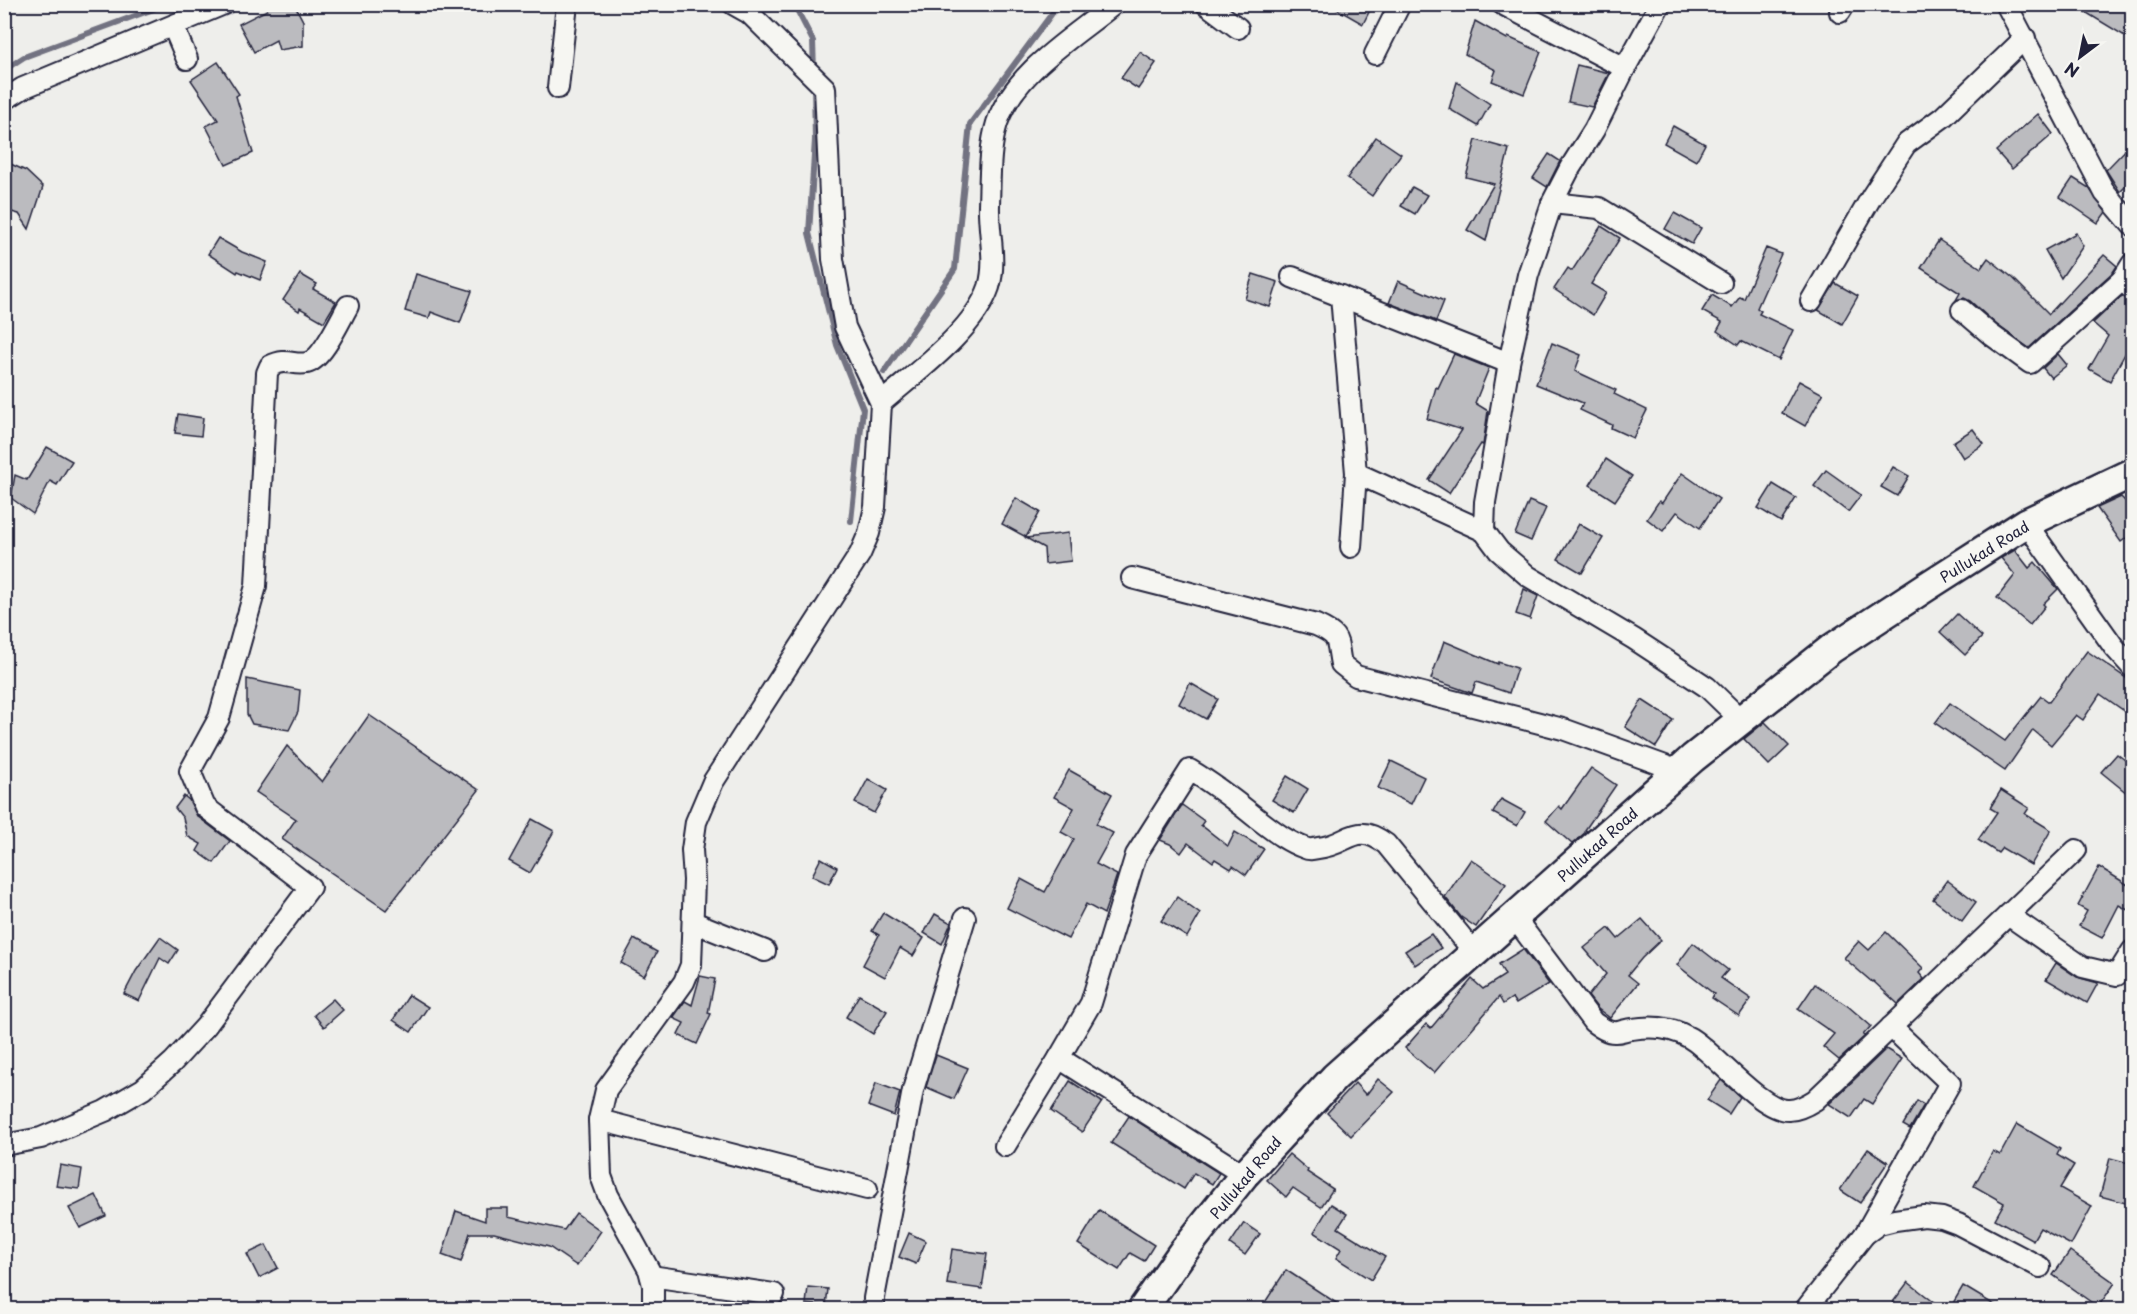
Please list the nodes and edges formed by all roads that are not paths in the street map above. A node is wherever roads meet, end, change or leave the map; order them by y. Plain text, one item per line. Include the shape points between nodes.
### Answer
1 (224, 4) edge
2 (567, 4) edge
3 (733, 4) edge
4 (1114, 4) edge
5 (1206, 4) edge
6 (1400, 4) edge
7 (1502, 4) edge
8 (1660, 4) edge
9 (2006, 4) edge
10 (173, 26) junction
11 (1238, 28) dead end
12 (2025, 38) junction
13 (1375, 54) dead end
14 (187, 59) dead end
15 (1625, 68) junction
16 (558, 88) dead end
17 (4, 100) edge
18 (1552, 203) junction
19 (2133, 225) edge
20 (1292, 277) dead end
21 (2129, 277) edge
22 (1721, 283) dead end
23 (1341, 296) junction
24 (1811, 301) dead end
25 (348, 306) dead end
26 (1962, 310) dead end
27 (1509, 363) junction
28 (881, 403) junction
29 (1356, 473) junction
30 (2133, 473) edge
31 (2026, 523) junction
32 (1484, 531) junction
33 (1351, 547) dead end
34 (1132, 578) dead end
35 (2133, 667) edge
36 (1741, 720) junction
37 (1679, 771) junction
38 (2076, 850) dead end
39 (2008, 915) junction
40 (1514, 917) junction
41 (965, 918) dead end
42 (693, 922) junction
43 (765, 951) dead end
44 (2133, 951) edge
45 (1474, 952) junction
46 (1891, 1027) junction
47 (1059, 1058) junction
48 (599, 1120) junction
49 (4, 1145) edge
50 (1005, 1146) dead end
51 (1244, 1175) junction
52 (867, 1189) dead end
53 (1865, 1233) junction
54 (2040, 1267) dead end
55 (651, 1276) junction
56 (774, 1294) dead end
57 (650, 1310) edge
58 (874, 1310) edge
59 (1142, 1310) edge
60 (1805, 1310) edge

1 - 10 street
2 - 16 street
3 - 28 street via 749,13 825,88 832,248 843,316
4 - 28 street via 1031,72 1006,103 997,124 992,153 989,208 993,246 989,286 957,336
5 - 11 street
6 - 13 street
7 - 15 street
8 - 15 street
9 - 12 street
10 - 14 street
10 - 17 street via 23,88
12 - 19 street via 2105,193
12 - 24 street via 1943,117 1906,144
15 - 18 street
18 - 22 street via 1599,208
18 - 27 street via 1528,275
20 - 23 street
21 - 26 street via 2030,363
23 - 27 street
23 - 29 street
25 - 49 street via 318,358 306,363 281,360 270,366 267,373 256,586 219,718 190,771 205,807 310,888 206,1026 143,1089 105,1111 41,1138
27 - 32 street via 1485,502
28 - 42 street via 875,507 869,533 860,554 713,782 696,822 692,850
29 - 32 street
29 - 33 street
30 - 31 street, Pullukad Road
31 - 35 street via 2114,647
31 - 36 street, Pullukad Road via 1831,649
32 - 36 street via 1499,551 1528,576 1707,687
34 - 37 street via 1331,631 1337,639 1341,664 1356,676 1563,729
36 - 37 street, Pullukad Road
37 - 40 street, Pullukad Road
38 - 39 street
39 - 44 street via 2083,967 2117,975
39 - 46 street
40 - 45 street, Pullukad Road
40 - 46 street via 1593,1022 1614,1032 1648,1027 1668,1029 1690,1038 1776,1108 1789,1110 1815,1100
41 - 58 street via 913,1090
42 - 43 street
42 - 48 street via 692,965 684,982 606,1090
45 - 47 street via 1377,837 1365,833 1329,847 1307,850 1284,838 1190,770 1136,855 1091,1004
45 - 51 street, Pullukad Road via 1335,1077
46 - 53 street via 1950,1083
47 - 50 street
47 - 51 street
48 - 52 street
48 - 55 street via 601,1176
51 - 59 street, Pullukad Road
53 - 54 street via 1895,1220 1942,1218
53 - 60 street
55 - 56 street
55 - 57 street

